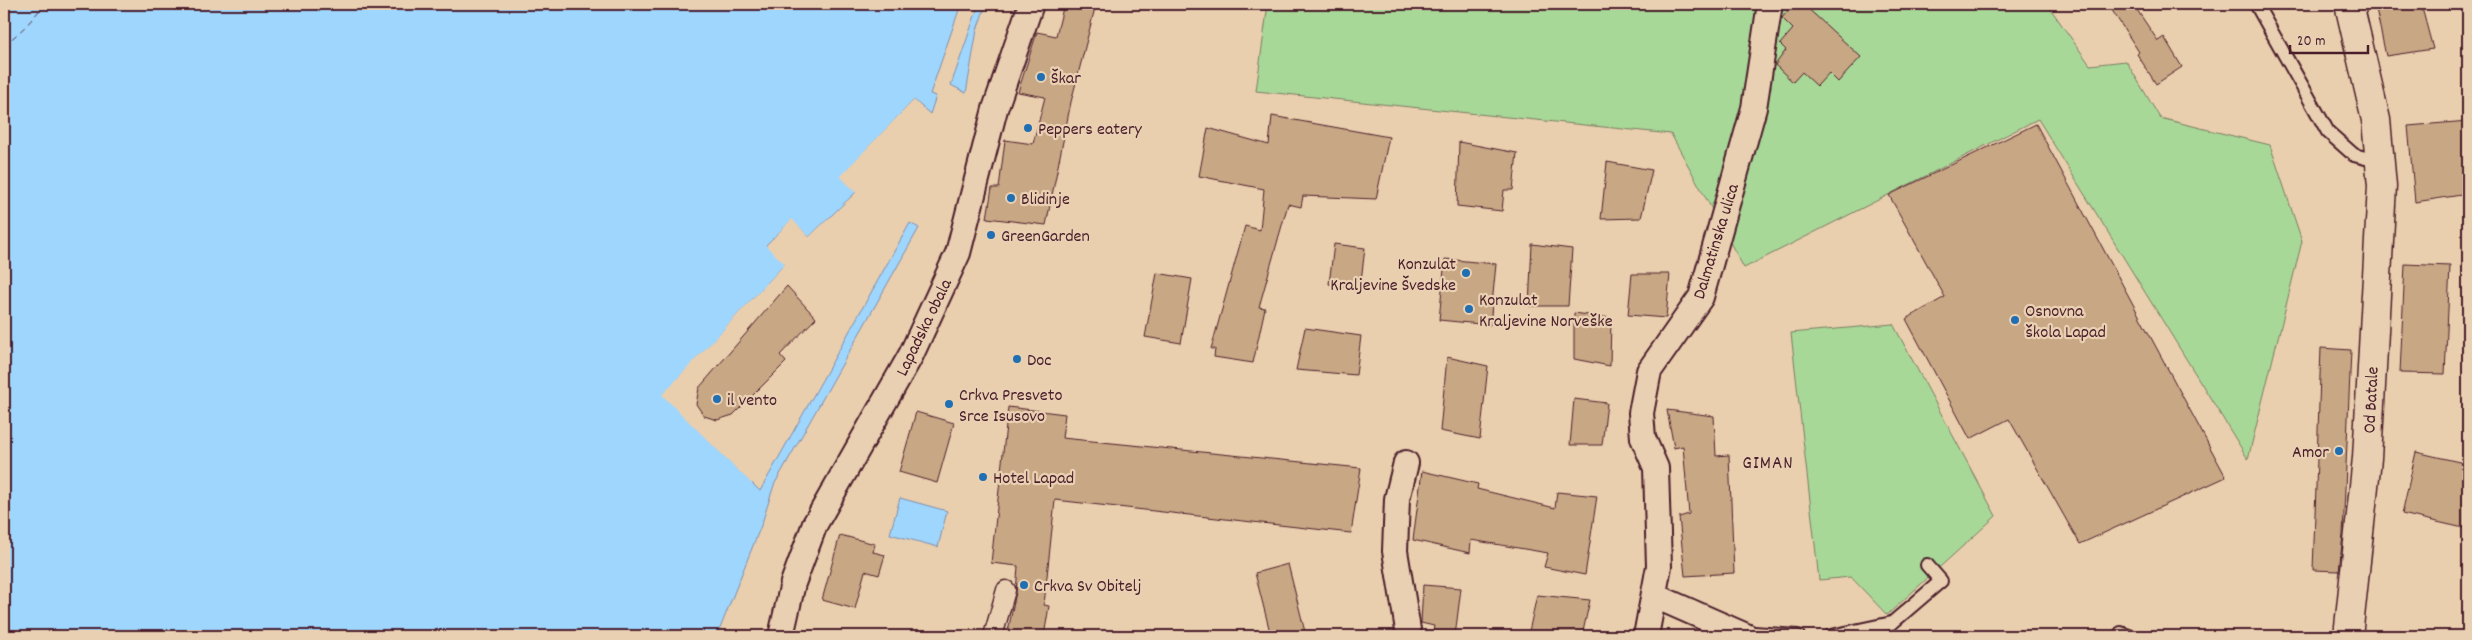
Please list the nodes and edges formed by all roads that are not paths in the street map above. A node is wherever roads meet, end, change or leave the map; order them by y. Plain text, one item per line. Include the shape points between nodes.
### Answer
1 (1031, 4) edge
2 (2256, 4) edge
3 (2349, 4) edge
4 (1766, 6) edge
5 (2381, 162) junction
6 (1406, 463) dead end
7 (1927, 564) dead end
8 (1006, 590) dead end
9 (1655, 596) junction
10 (1742, 634) edge
11 (781, 636) edge
12 (993, 636) edge
13 (1409, 636) edge
14 (1646, 636) edge
15 (1798, 636) edge
16 (1832, 636) edge
17 (2348, 636) edge

1 - 11 street, Lapadska obala via 995,109 958,253 911,355 815,524 793,583
2 - 5 lane via 2328,132 2354,155
3 - 5 main road, Od Batale via 2376,120
4 - 9 street, Dalmatinska ulica via 1754,108 1701,297 1649,371 1641,413 1643,438 1656,468 1659,566
5 - 17 main road, Od Batale via 2367,458
6 - 13 street via 1397,499 1395,551
7 - 16 lane via 1941,581 1892,623
8 - 12 street
9 - 10 street
9 - 14 street, Dalmatinska ulica
10 - 15 lane

